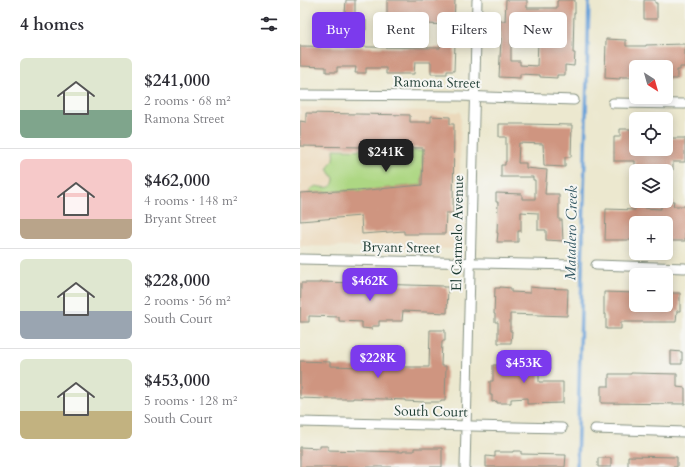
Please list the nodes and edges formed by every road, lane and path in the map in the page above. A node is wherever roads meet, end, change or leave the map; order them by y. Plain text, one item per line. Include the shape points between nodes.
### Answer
1 (477, 0) edge
2 (300, 95) edge
3 (474, 96) junction
4 (574, 100) dead end
5 (613, 103) dead end
6 (685, 104) edge
7 (300, 259) edge
8 (470, 263) junction
9 (574, 265) dead end
10 (596, 266) dead end
11 (685, 268) edge
12 (300, 422) edge
13 (466, 426) junction
14 (562, 428) dead end
15 (595, 429) dead end
16 (685, 432) edge
17 (465, 467) edge

1 - 3 street, El Carmelo Avenue
2 - 3 street, Ramona Street
3 - 4 street, Ramona Street
3 - 8 street, El Carmelo Avenue
5 - 6 street
7 - 8 street, Bryant Street
8 - 9 street, Bryant Street
8 - 13 street, El Carmelo Avenue
10 - 11 street
12 - 13 street, South Court
13 - 14 street, South Court
13 - 17 street, El Carmelo Avenue
15 - 16 street

